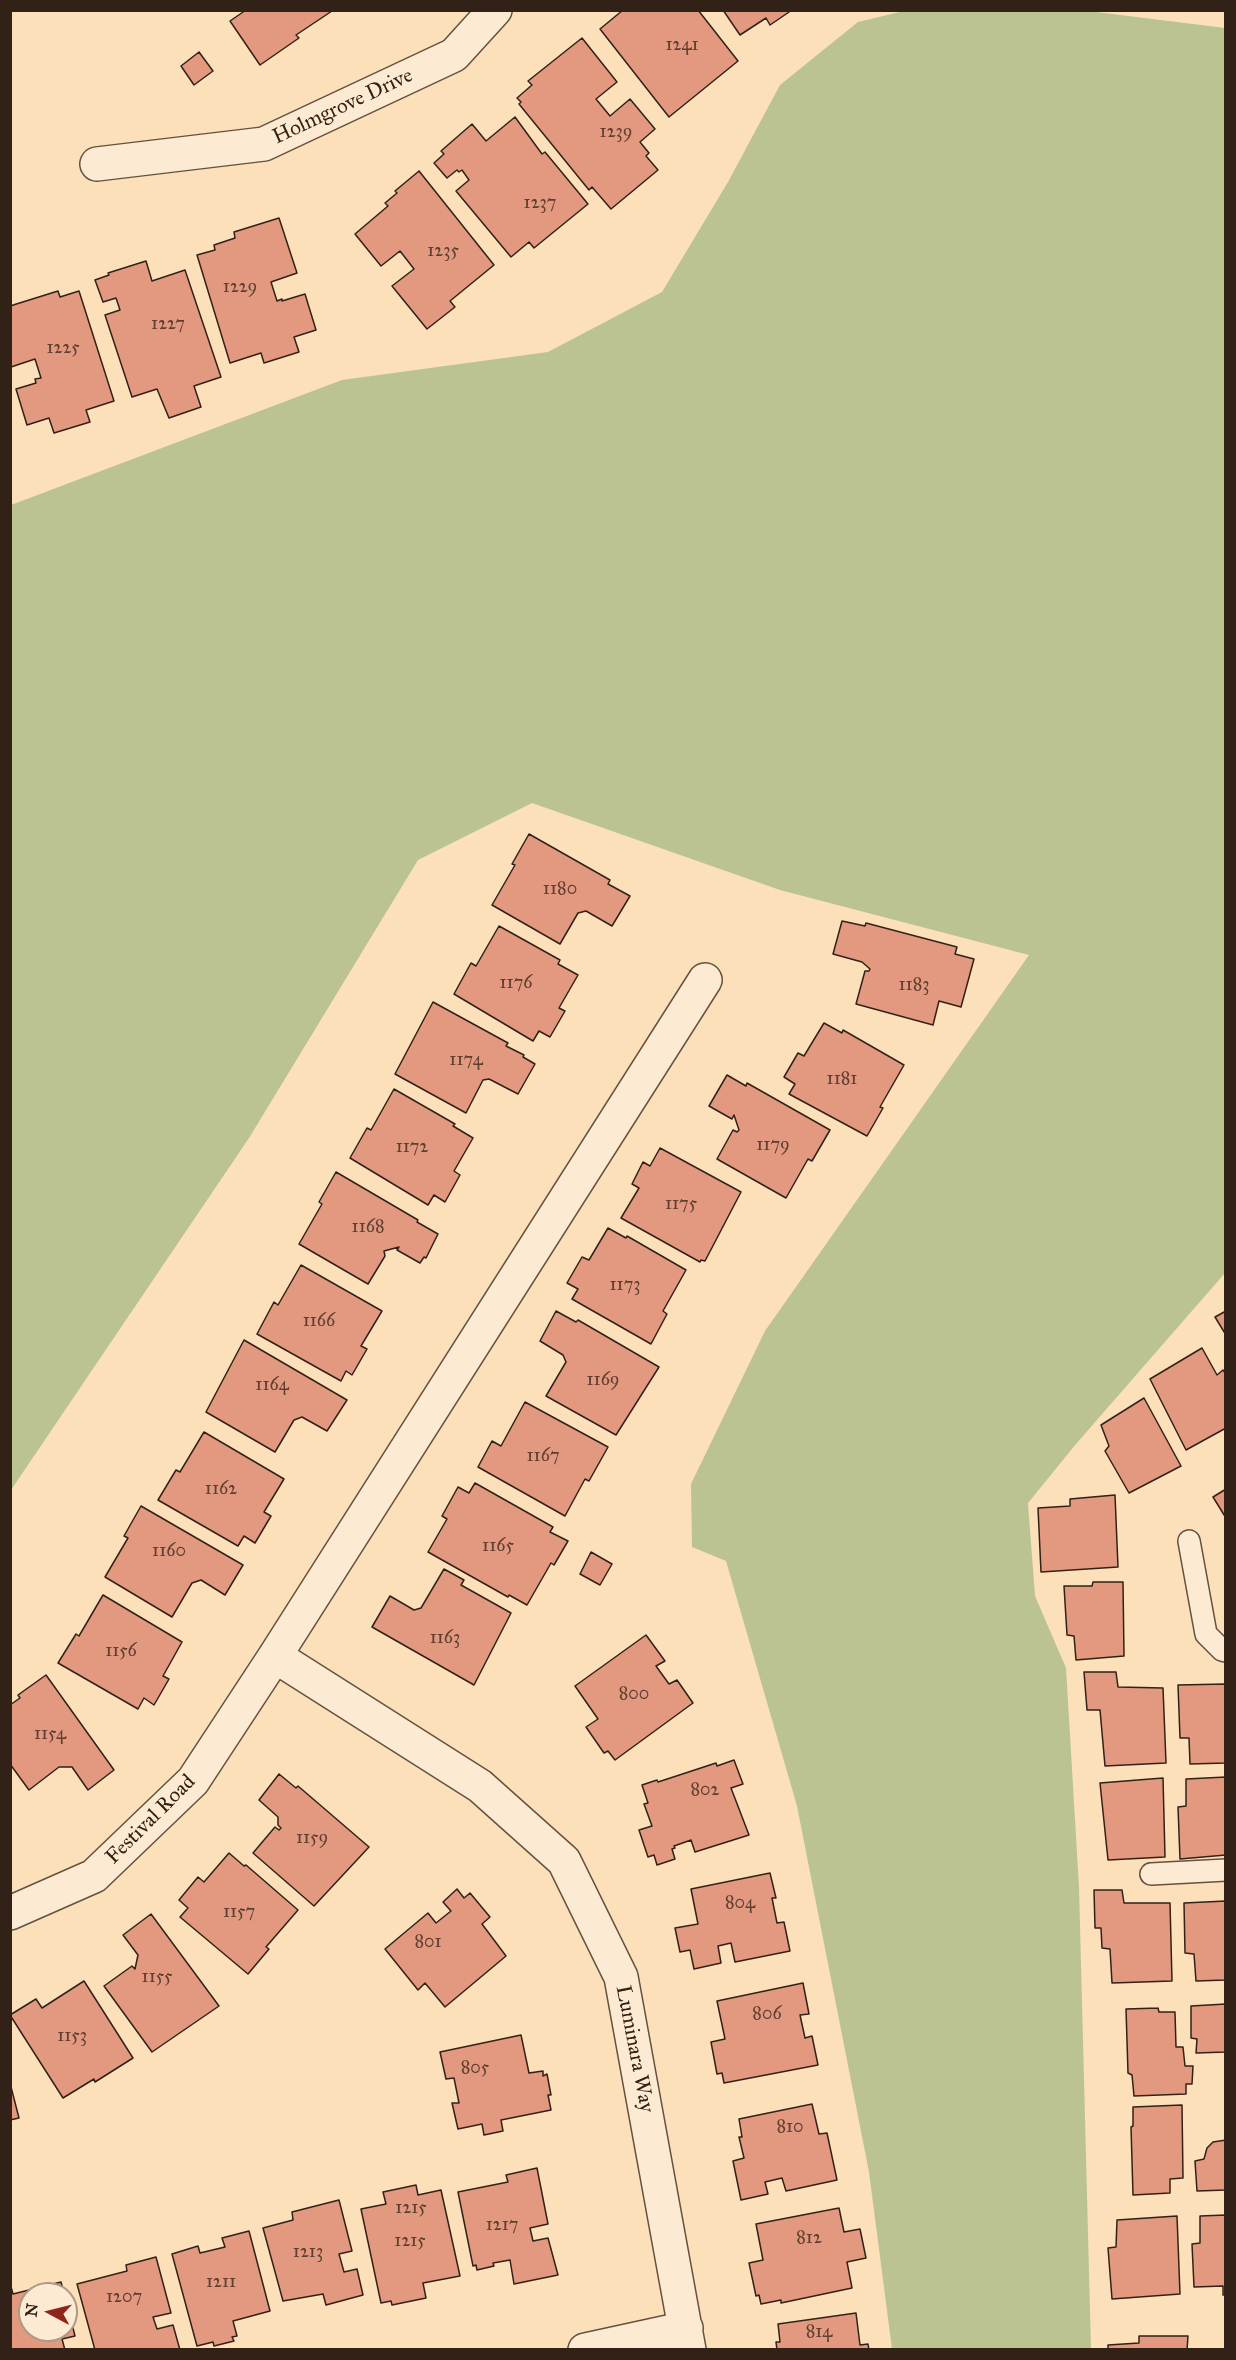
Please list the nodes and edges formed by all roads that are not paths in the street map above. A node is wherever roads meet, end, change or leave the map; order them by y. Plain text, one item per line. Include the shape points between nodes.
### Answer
1 (495, 10) edge
2 (97, 164) dead end
3 (705, 980) dead end
4 (1189, 1541) dead end
5 (1226, 1651) edge
6 (275, 1656) junction
7 (1226, 1870) edge
8 (1151, 1874) dead end
9 (10, 1913) edge
10 (688, 2339) edge
11 (585, 2349) edge

1 - 2 street, Holmgrove Drive via 454,55 264,144
3 - 6 street, Festival Road
4 - 5 lane via 1206,1634
6 - 9 street, Festival Road via 185,1789 94,1876
6 - 10 street, Luminara Way via 480,1786 564,1861 621,1977
7 - 8 lane
10 - 11 street

